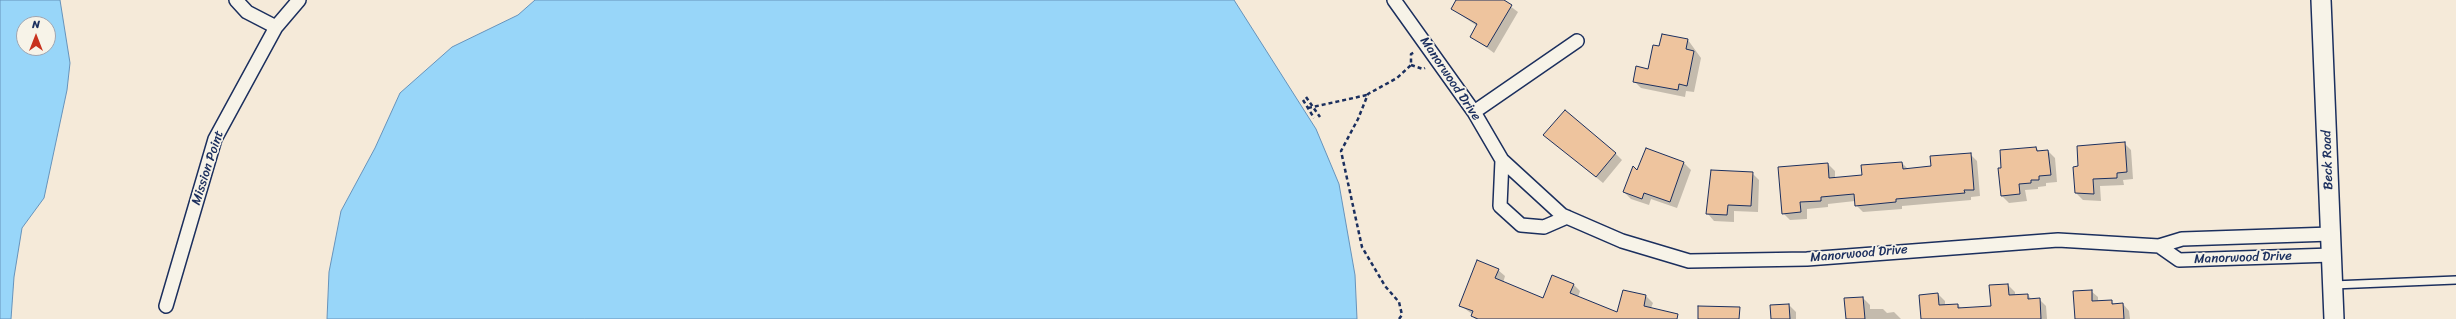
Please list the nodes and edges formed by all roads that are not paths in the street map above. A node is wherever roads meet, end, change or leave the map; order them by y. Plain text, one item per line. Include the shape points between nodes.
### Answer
1 (236, 0) edge
2 (299, 0) edge
3 (1394, 0) edge
4 (2321, 0) edge
5 (276, 27) junction
6 (1577, 41) dead end
7 (1474, 112) junction
8 (1502, 160) junction
9 (1567, 217) junction
10 (2331, 234) junction
11 (2159, 246) junction
12 (2332, 255) junction
13 (2456, 280) edge
14 (2333, 285) junction
15 (166, 306) dead end
16 (2334, 319) edge

1 - 5 street via 247,12
2 - 5 street, Mission Point
3 - 7 street, Manorwood Drive
4 - 10 main road, Beck Road
5 - 15 street, Mission Point via 215,139
6 - 7 street
7 - 8 street, Manorwood Drive
8 - 9 street, Manorwood Drive
8 - 9 street via 1500,206 1521,225 1544,228
9 - 11 street, Manorwood Drive via 1622,241 1689,261 1807,259 2058,240
10 - 11 street, Manorwood Drive via 2182,239
10 - 12 main road, Beck Road
11 - 12 street, Manorwood Drive via 2179,260
12 - 14 main road, Beck Road
13 - 14 lane
14 - 16 main road, Beck Road

